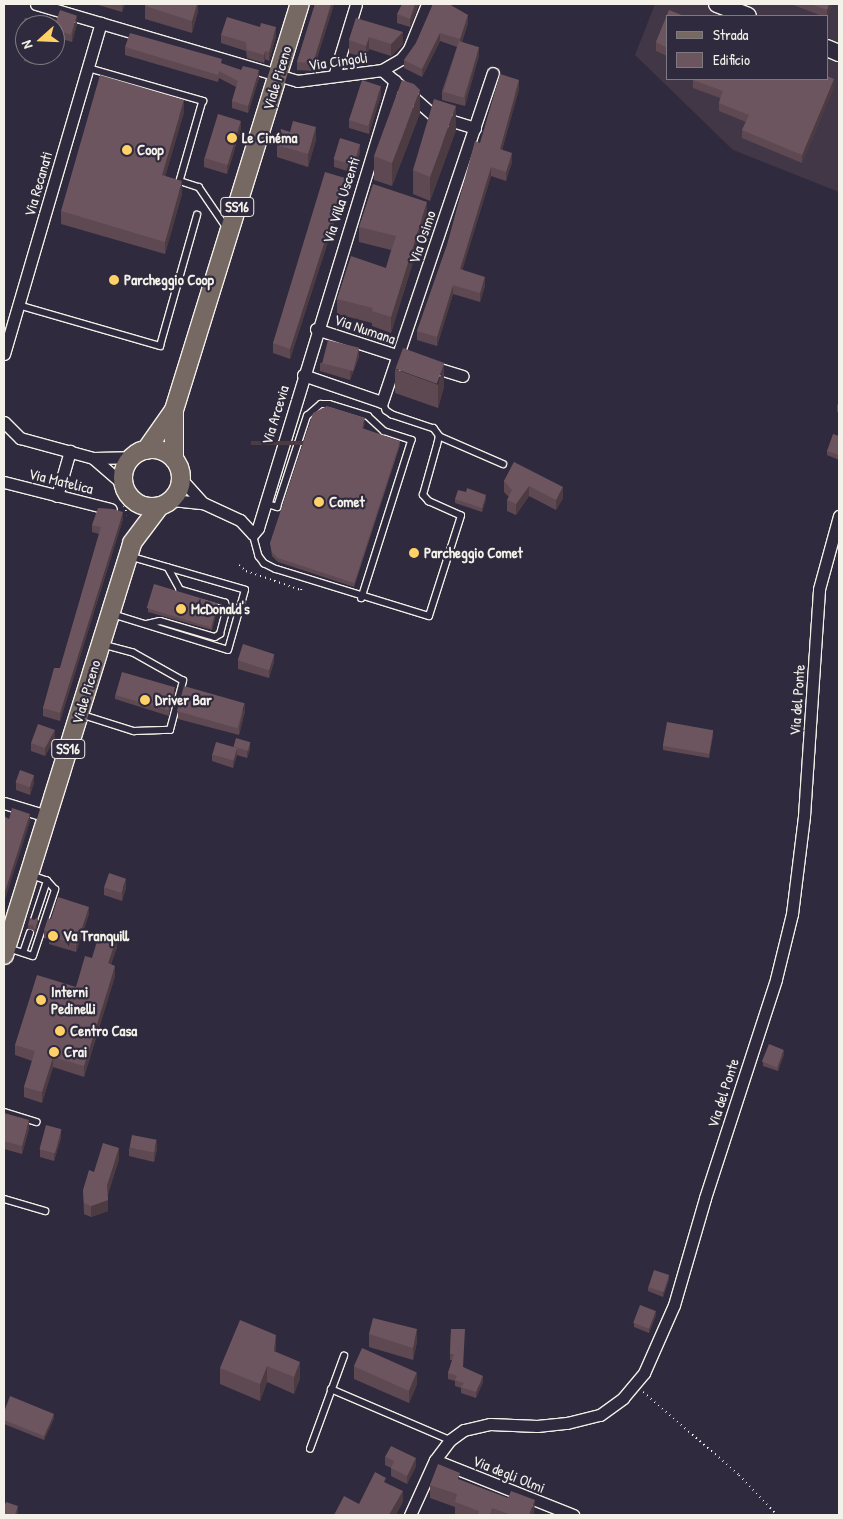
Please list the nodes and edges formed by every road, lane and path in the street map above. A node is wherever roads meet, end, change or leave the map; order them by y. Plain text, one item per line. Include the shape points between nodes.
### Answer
1 (36, 4) edge
2 (300, 4) edge
3 (356, 4) edge
4 (427, 4) edge
5 (717, 4) edge
6 (745, 15) edge
7 (101, 23) junction
8 (88, 68) junction
9 (382, 70) junction
10 (493, 73) dead end
11 (278, 76) junction
12 (334, 76) junction
13 (395, 81) junction
14 (475, 128) junction
15 (197, 215) dead end
16 (229, 231) junction
17 (18, 305) junction
18 (316, 329) junction
19 (4, 354) edge
20 (398, 356) junction
21 (303, 375) junction
22 (463, 376) dead end
23 (382, 402) junction
24 (174, 410) junction
25 (4, 422) edge
26 (439, 436) junction
27 (70, 452) junction
28 (139, 453) junction
29 (93, 458) junction
30 (174, 459) junction
31 (503, 464) dead end
32 (182, 480) junction
33 (4, 482) edge
34 (127, 492) junction
35 (57, 496) junction
36 (203, 503) junction
37 (165, 504) junction
38 (262, 507) junction
39 (110, 509) edge
40 (839, 516) edge
41 (240, 520) junction
42 (253, 534) junction
43 (130, 550) junction
44 (240, 565) dead end
45 (168, 568) junction
46 (305, 579) junction
47 (362, 598) junction
48 (110, 614) junction
49 (146, 624) junction
50 (101, 644) junction
51 (79, 714) junction
52 (4, 803) edge
53 (47, 816) junction
54 (29, 875) junction
55 (47, 881) junction
56 (34, 920) edge
57 (30, 933) dead end
58 (5, 951) edge
59 (23, 953) junction
60 (4, 1112) edge
61 (36, 1122) dead end
62 (4, 1201) edge
63 (45, 1211) dead end
64 (344, 1356) dead end
65 (634, 1385) junction
66 (331, 1390) junction
67 (450, 1440) junction
68 (310, 1449) dead end
69 (434, 1460) junction
70 (410, 1515) edge
71 (573, 1515) edge
72 (777, 1515) edge

1 - 7 street, Via Cingoli
2 - 11 main road, Viale Piceno / SS16
3 - 12 street
4 - 9 street via 409,49
5 - 6 street
7 - 8 street, Via Recanati
7 - 11 street, Via Cingoli
8 - 16 lane via 203,101 180,182 199,187
8 - 17 street, Via Recanati
9 - 12 street, Via Cingoli
9 - 13 street, Via Cingoli
10 - 14 street, Via Osimo
11 - 12 street, Via Cingoli via 297,82
11 - 16 main road, Viale Piceno / SS16
13 - 14 street, Via Cingoli via 433,115
13 - 18 street, Via Villa Uscenti
14 - 20 street, Via Osimo
15 - 17 lane via 160,346
16 - 24 main road, Viale Piceno / SS16
17 - 19 street, Via Recanati
18 - 20 street, Via Numana
18 - 21 street, Via Arcevia
20 - 22 street, Via Numana
20 - 23 street, Via Osimo
21 - 23 street
21 - 38 street, Via Arcevia
23 - 26 lane via 386,412 434,429
24 - 28 main road, Viale Piceno / SS16
24 - 30 main road, Viale Piceno / SS16
25 - 27 street via 20,438
26 - 31 lane
26 - 47 lane via 422,495 429,502 461,516 428,616
27 - 29 street
27 - 35 street
28 - 29 street
28 - 30 main road via 161,450
28 - 34 main road, Viale Piceno / SS16 via 124,470
29 - 34 street
30 - 32 main road, Viale Piceno / SS16
32 - 36 street
32 - 37 main road, Viale Piceno / SS16
33 - 35 street, Via Matelica
34 - 37 main road via 144,506
34 - 43 main road, Viale Piceno / SS16
35 - 39 street, Via Matelica
36 - 37 street
36 - 41 street
37 - 43 main road, Viale Piceno / SS16
38 - 41 street
38 - 42 street, Via Arcevia
38 - 47 lane via 277,507 306,416 320,404 368,416 384,431 412,440
40 - 65 street, Via del Ponte via 819,588 804,816 792,914 776,979 674,1305 644,1373
41 - 42 street
42 - 46 lane via 264,563
43 - 45 lane
43 - 48 main road, Viale Piceno / SS16
44 - 46 path via 246,571 301,590
45 - 49 lane via 180,590 225,603 227,608 220,634 215,637 160,621
45 - 49 lane via 245,590 228,650
46 - 47 lane
48 - 49 lane
48 - 50 main road, Viale Piceno / SS16
50 - 51 main road, Viale Piceno / SS16
50 - 51 lane via 133,653 183,681 170,730 134,730
51 - 53 main road, Viale Piceno / SS16
52 - 53 street
53 - 54 main road, Viale Piceno / SS16
54 - 55 lane
54 - 58 main road, Viale Piceno / SS16
55 - 56 lane
55 - 59 lane via 55,890 33,956
57 - 59 lane
58 - 59 lane
60 - 61 lane
62 - 63 lane
64 - 66 lane
65 - 67 street, Via del Ponte via 624,1398 600,1415 567,1424 490,1424 464,1430
65 - 72 path via 739,1475
66 - 67 lane
66 - 68 lane
67 - 69 street, Via del Ponte
69 - 70 street, Via del Ponte
69 - 71 street, Via degli Olmi

